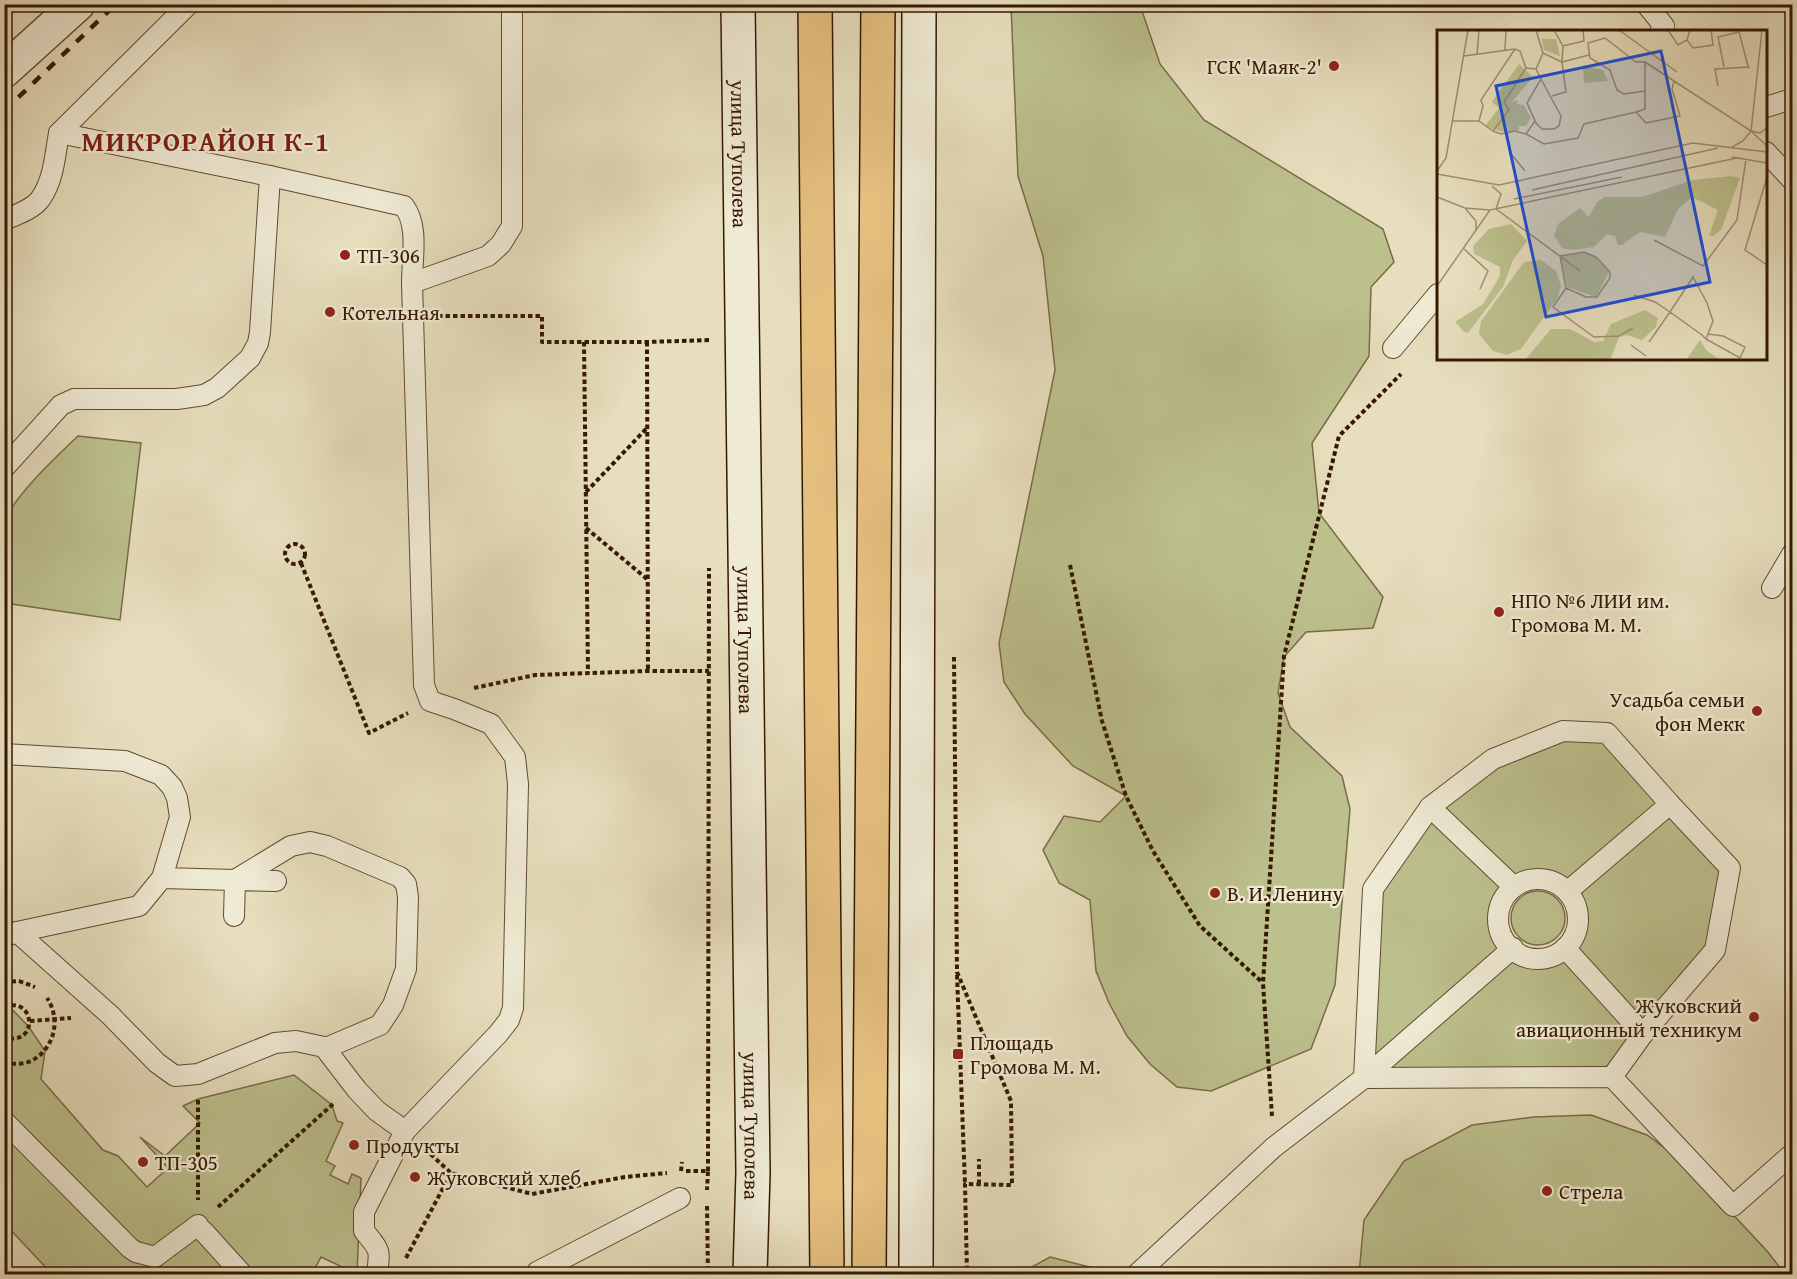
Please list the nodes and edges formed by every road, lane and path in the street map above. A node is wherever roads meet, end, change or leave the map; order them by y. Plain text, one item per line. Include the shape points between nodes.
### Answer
1 (78, 4) edge
2 (189, 4) edge
3 (512, 4) edge
4 (738, 4) edge
5 (815, 4) edge
6 (878, 4) edge
7 (919, 4) edge
8 (1646, 4) edge
9 (1661, 30) edge
10 (4, 71) edge
11 (1792, 99) edge
12 (1767, 107) edge
13 (59, 133) junction
14 (1767, 153) edge
15 (270, 176) junction
16 (1792, 180) edge
17 (4, 220) edge
18 (412, 283) junction
19 (1437, 295) edge
20 (414, 316) junction
21 (713, 340) dead end
22 (584, 342) junction
23 (647, 342) junction
24 (1393, 348) dead end
25 (1405, 369) dead end
26 (647, 429) junction
27 (4, 468) edge
28 (586, 492) junction
29 (586, 528) junction
30 (1792, 554) edge
31 (300, 563) junction
32 (1070, 565) dead end
33 (648, 579) junction
34 (1772, 588) dead end
35 (954, 649) dead end
36 (648, 671) junction
37 (709, 671) dead end
38 (588, 673) junction
39 (430, 702) junction
40 (4, 754) edge
41 (1670, 804) junction
42 (1430, 807) junction
43 (162, 878) junction
44 (235, 880) junction
45 (276, 881) dead end
46 (1514, 887) junction
47 (1568, 891) junction
48 (234, 916) dead end
49 (11, 935) edge
50 (1512, 948) junction
51 (1565, 948) junction
52 (957, 972) junction
53 (4, 982) edge
54 (1263, 983) junction
55 (39, 989) dead end
56 (44, 994) dead end
57 (4, 1007) edge
58 (1643, 1034) junction
59 (4, 1037) edge
60 (326, 1048) junction
61 (4, 1063) edge
62 (198, 1074) junction
63 (1612, 1077) junction
64 (1364, 1078) junction
65 (354, 1086) junction
66 (4, 1121) edge
67 (405, 1131) junction
68 (1274, 1147) junction
69 (1792, 1154) edge
70 (980, 1159) dead end
71 (681, 1162) dead end
72 (451, 1173) junction
73 (965, 1184) junction
74 (979, 1184) junction
75 (680, 1198) dead end
76 (198, 1225) junction
77 (403, 1264) dead end
78 (537, 1272) dead end
79 (242, 1275) edge
80 (377, 1275) edge
81 (750, 1275) edge
82 (827, 1275) edge
83 (869, 1275) edge
84 (916, 1275) edge
85 (967, 1275) edge
86 (1137, 1275) edge

1 - 10 main road
2 - 13 lane
3 - 18 lane via 512,226 488,256
4 - 81 main road, улица Туполева via 753,1172
5 - 82 main road
6 - 83 main road
7 - 84 main road
8 - 9 lane via 1664,26
11 - 12 lane
13 - 15 lane
13 - 17 lane via 53,169 41,199
14 - 16 lane
15 - 18 lane via 404,206 411,216 413,230
15 - 27 lane via 261,332 250,358 204,395 177,399 74,399 61,405
18 - 20 lane
19 - 24 lane
20 - 22 path via 542,316 542,342
20 - 39 lane via 424,685
21 - 23 path
22 - 23 path
22 - 28 path
23 - 26 path
25 - 54 path via 1339,436 1284,657
26 - 28 path
26 - 33 path
28 - 29 path
29 - 33 path
29 - 38 path
30 - 34 lane
31 - 31 path via 306,555 304,548 289,546 285,559 293,565
31 - 39 path via 369,733
32 - 54 path via 1102,721 1126,796 1153,851 1200,926
33 - 36 path
35 - 52 path
36 - 37 path
36 - 38 path
38 - 39 path via 535,675 448,693
39 - 67 lane via 491,724 515,757 518,784 513,1008 498,1034
40 - 43 lane via 125,761 161,776 172,787 180,817
41 - 42 lane via 1607,733 1563,731 1493,759
41 - 47 lane
41 - 58 lane via 1730,868 1715,950
42 - 46 lane
42 - 64 lane via 1373,889
43 - 44 lane
43 - 49 lane via 139,906
44 - 45 lane
44 - 48 lane
44 - 60 lane via 291,846 310,842 327,846 406,884 406,969 393,1005 380,1025
46 - 47 lane via 1528,880 1547,880
46 - 50 lane via 1501,902 1498,918 1502,937
47 - 51 lane via 1578,922 1575,935
49 - 62 lane via 110,1015 157,1063 175,1076
50 - 51 lane via 1522,956 1540,959
50 - 64 lane
51 - 58 lane
52 - 73 path
52 - 74 path via 1011,1101 1012,1185
53 - 55 path via 18,981
54 - 68 path
56 - 61 path via 56,1019 53,1037 45,1051 32,1060
57 - 59 path via 20,1007 30,1021 22,1036
58 - 63 lane
60 - 62 lane via 296,1041 275,1043
60 - 65 lane
62 - 76 path
63 - 64 lane
63 - 69 lane via 1733,1206
64 - 68 lane
65 - 67 lane via 377,1111
65 - 76 path
66 - 76 lane via 136,1252 155,1257
67 - 72 path
67 - 80 lane via 364,1212 364,1232 380,1257
68 - 86 lane
70 - 74 path
71 - 72 path via 681,1171 532,1194
72 - 77 path
73 - 74 path
73 - 85 path
75 - 78 lane
76 - 79 lane

